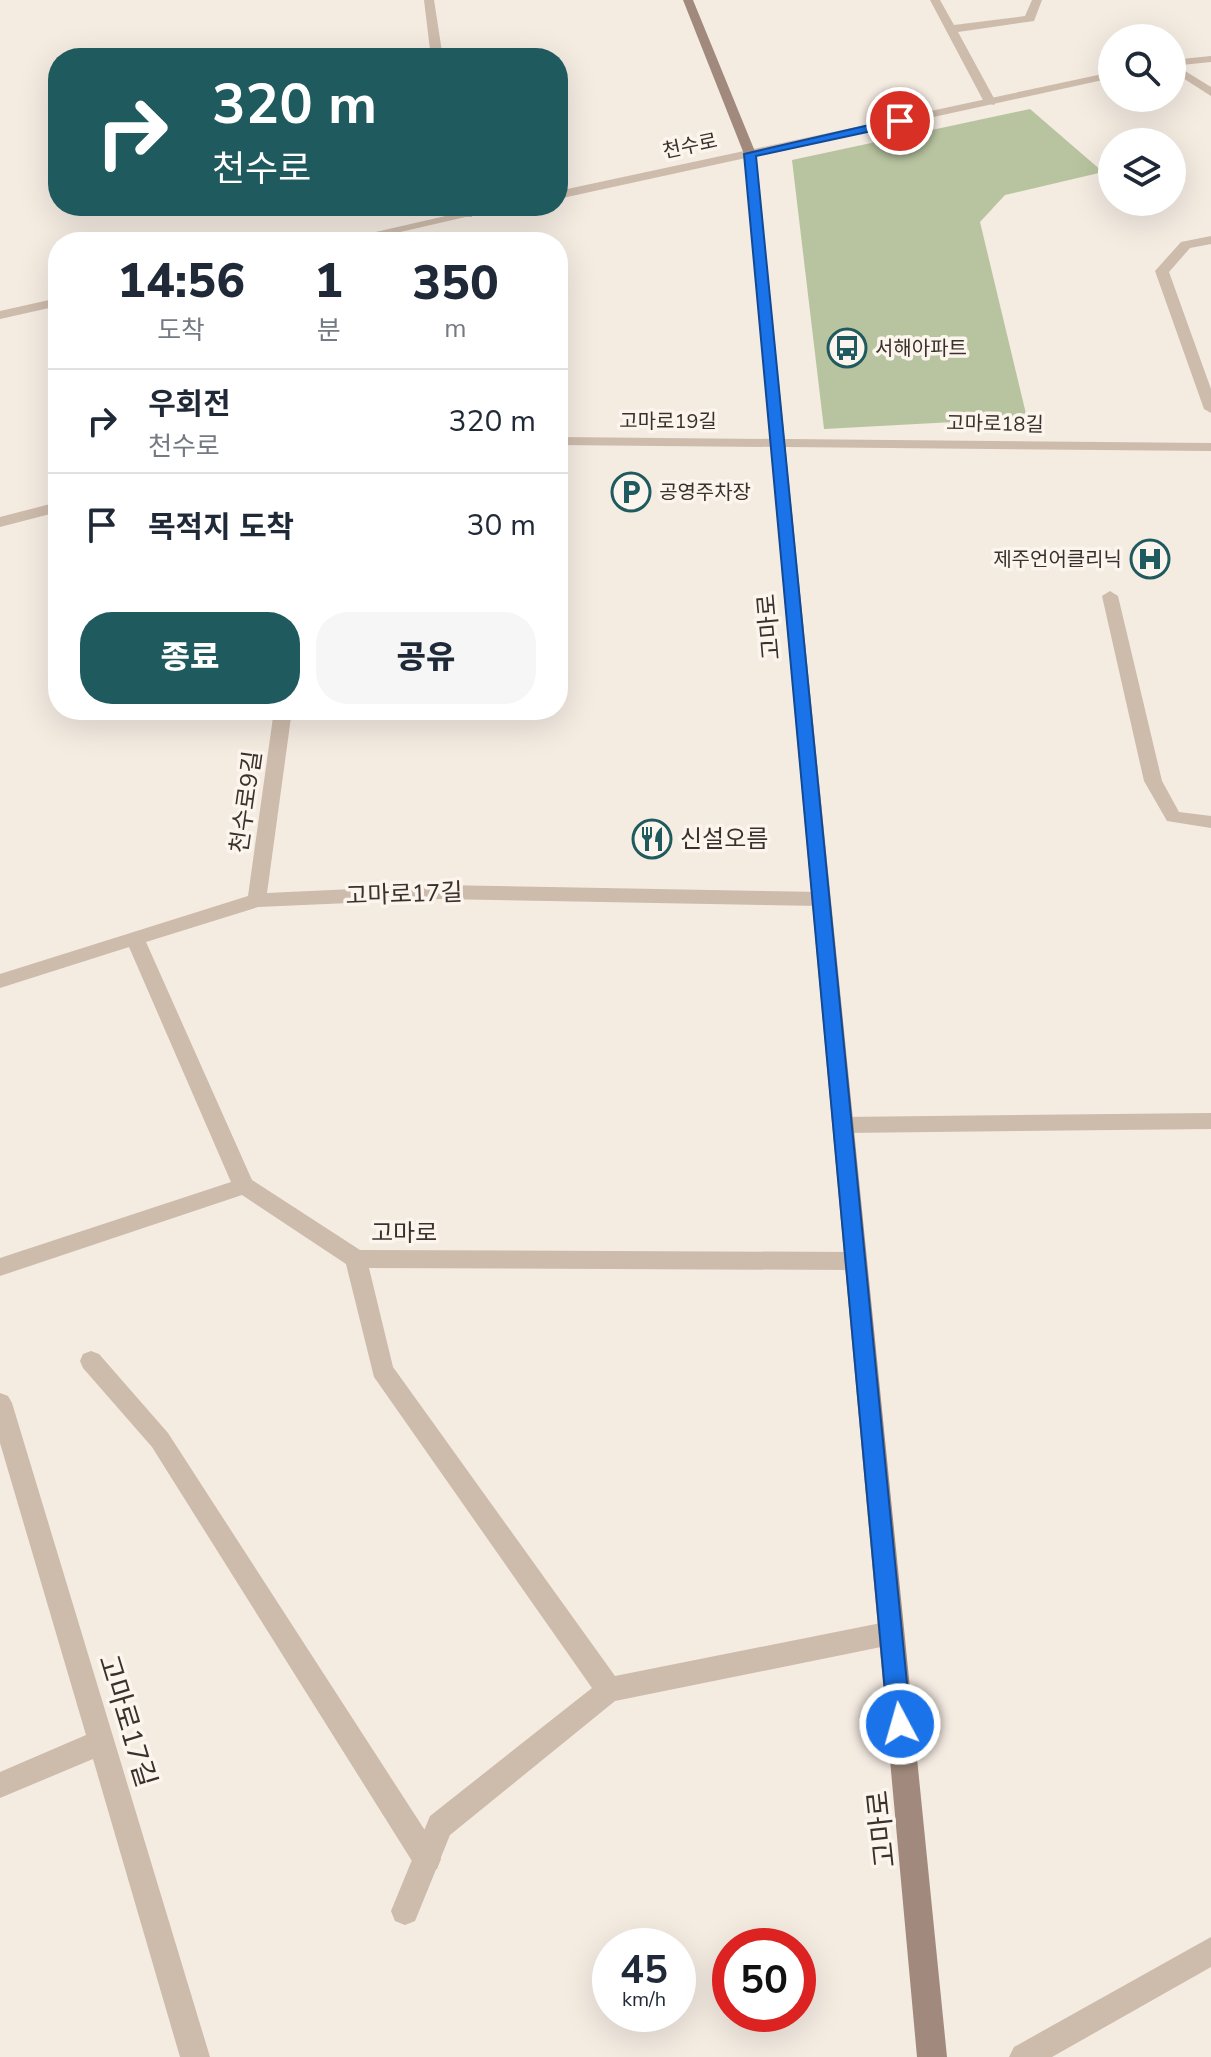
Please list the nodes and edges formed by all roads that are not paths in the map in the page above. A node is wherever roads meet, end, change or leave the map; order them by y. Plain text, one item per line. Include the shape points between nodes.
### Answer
1 (429, 0) edge
2 (688, 0) edge
3 (935, 0) edge
4 (1037, 0) edge
5 (951, 29) junction
6 (436, 48) edge
7 (1211, 59) edge
8 (1186, 62) edge
9 (1186, 74) edge
10 (1098, 78) edge
11 (1211, 92) edge
12 (990, 102) junction
13 (750, 154) junction
14 (568, 193) edge
15 (442, 216) edge
16 (379, 232) edge
17 (1211, 240) edge
18 (48, 304) edge
19 (0, 315) edge
20 (1211, 409) edge
21 (568, 441) edge
22 (778, 441) junction
23 (1211, 447) edge
24 (48, 510) edge
25 (0, 522) edge
26 (1110, 596) dead end
27 (282, 720) edge
28 (1211, 822) edge
29 (821, 899) junction
30 (257, 900) junction
31 (135, 939) junction
32 (0, 981) edge
33 (1211, 1121) edge
34 (843, 1125) junction
35 (244, 1186) junction
36 (356, 1259) junction
37 (855, 1261) junction
38 (0, 1267) edge
39 (91, 1361) dead end
40 (0, 1403) edge
41 (891, 1633) junction
42 (609, 1690) junction
43 (99, 1743) junction
44 (0, 1785) edge
45 (427, 1859) junction
46 (405, 1911) dead end
47 (1211, 1951) edge
48 (195, 2057) edge
49 (932, 2057) edge
50 (1024, 2057) edge

1 - 6 street
2 - 13 main road, 고마로
3 - 5 street
4 - 5 street via 1030,19
5 - 12 street
7 - 8 street
9 - 11 street
10 - 12 street, 천수로
12 - 13 street, 천수로
13 - 14 street, 천수로
13 - 22 main road, 고마로
15 - 16 street
17 - 20 street via 1186,245 1162,271
18 - 19 street
21 - 22 street, 고마로19길
22 - 23 street, 고마로18길
22 - 29 main road, 고마로
24 - 25 street
26 - 28 street via 1153,781 1173,817
27 - 30 street, 천수로9길
29 - 30 street, 고마로17길 via 440,892
29 - 34 main road, 고마로
30 - 31 street, 고마로17길
31 - 32 street, 고마로17길
31 - 35 street
33 - 34 street
34 - 37 main road, 고마로
35 - 36 street, 고마로
35 - 38 street
36 - 37 street, 고마로
36 - 42 street via 382,1370
37 - 41 main road, 고마로
39 - 45 street via 160,1440
40 - 43 street, 고마로17길
41 - 42 street
41 - 49 main road, 고마로
42 - 45 street via 440,1826
43 - 44 street
43 - 48 street, 고마로17길
45 - 46 street
47 - 50 street

